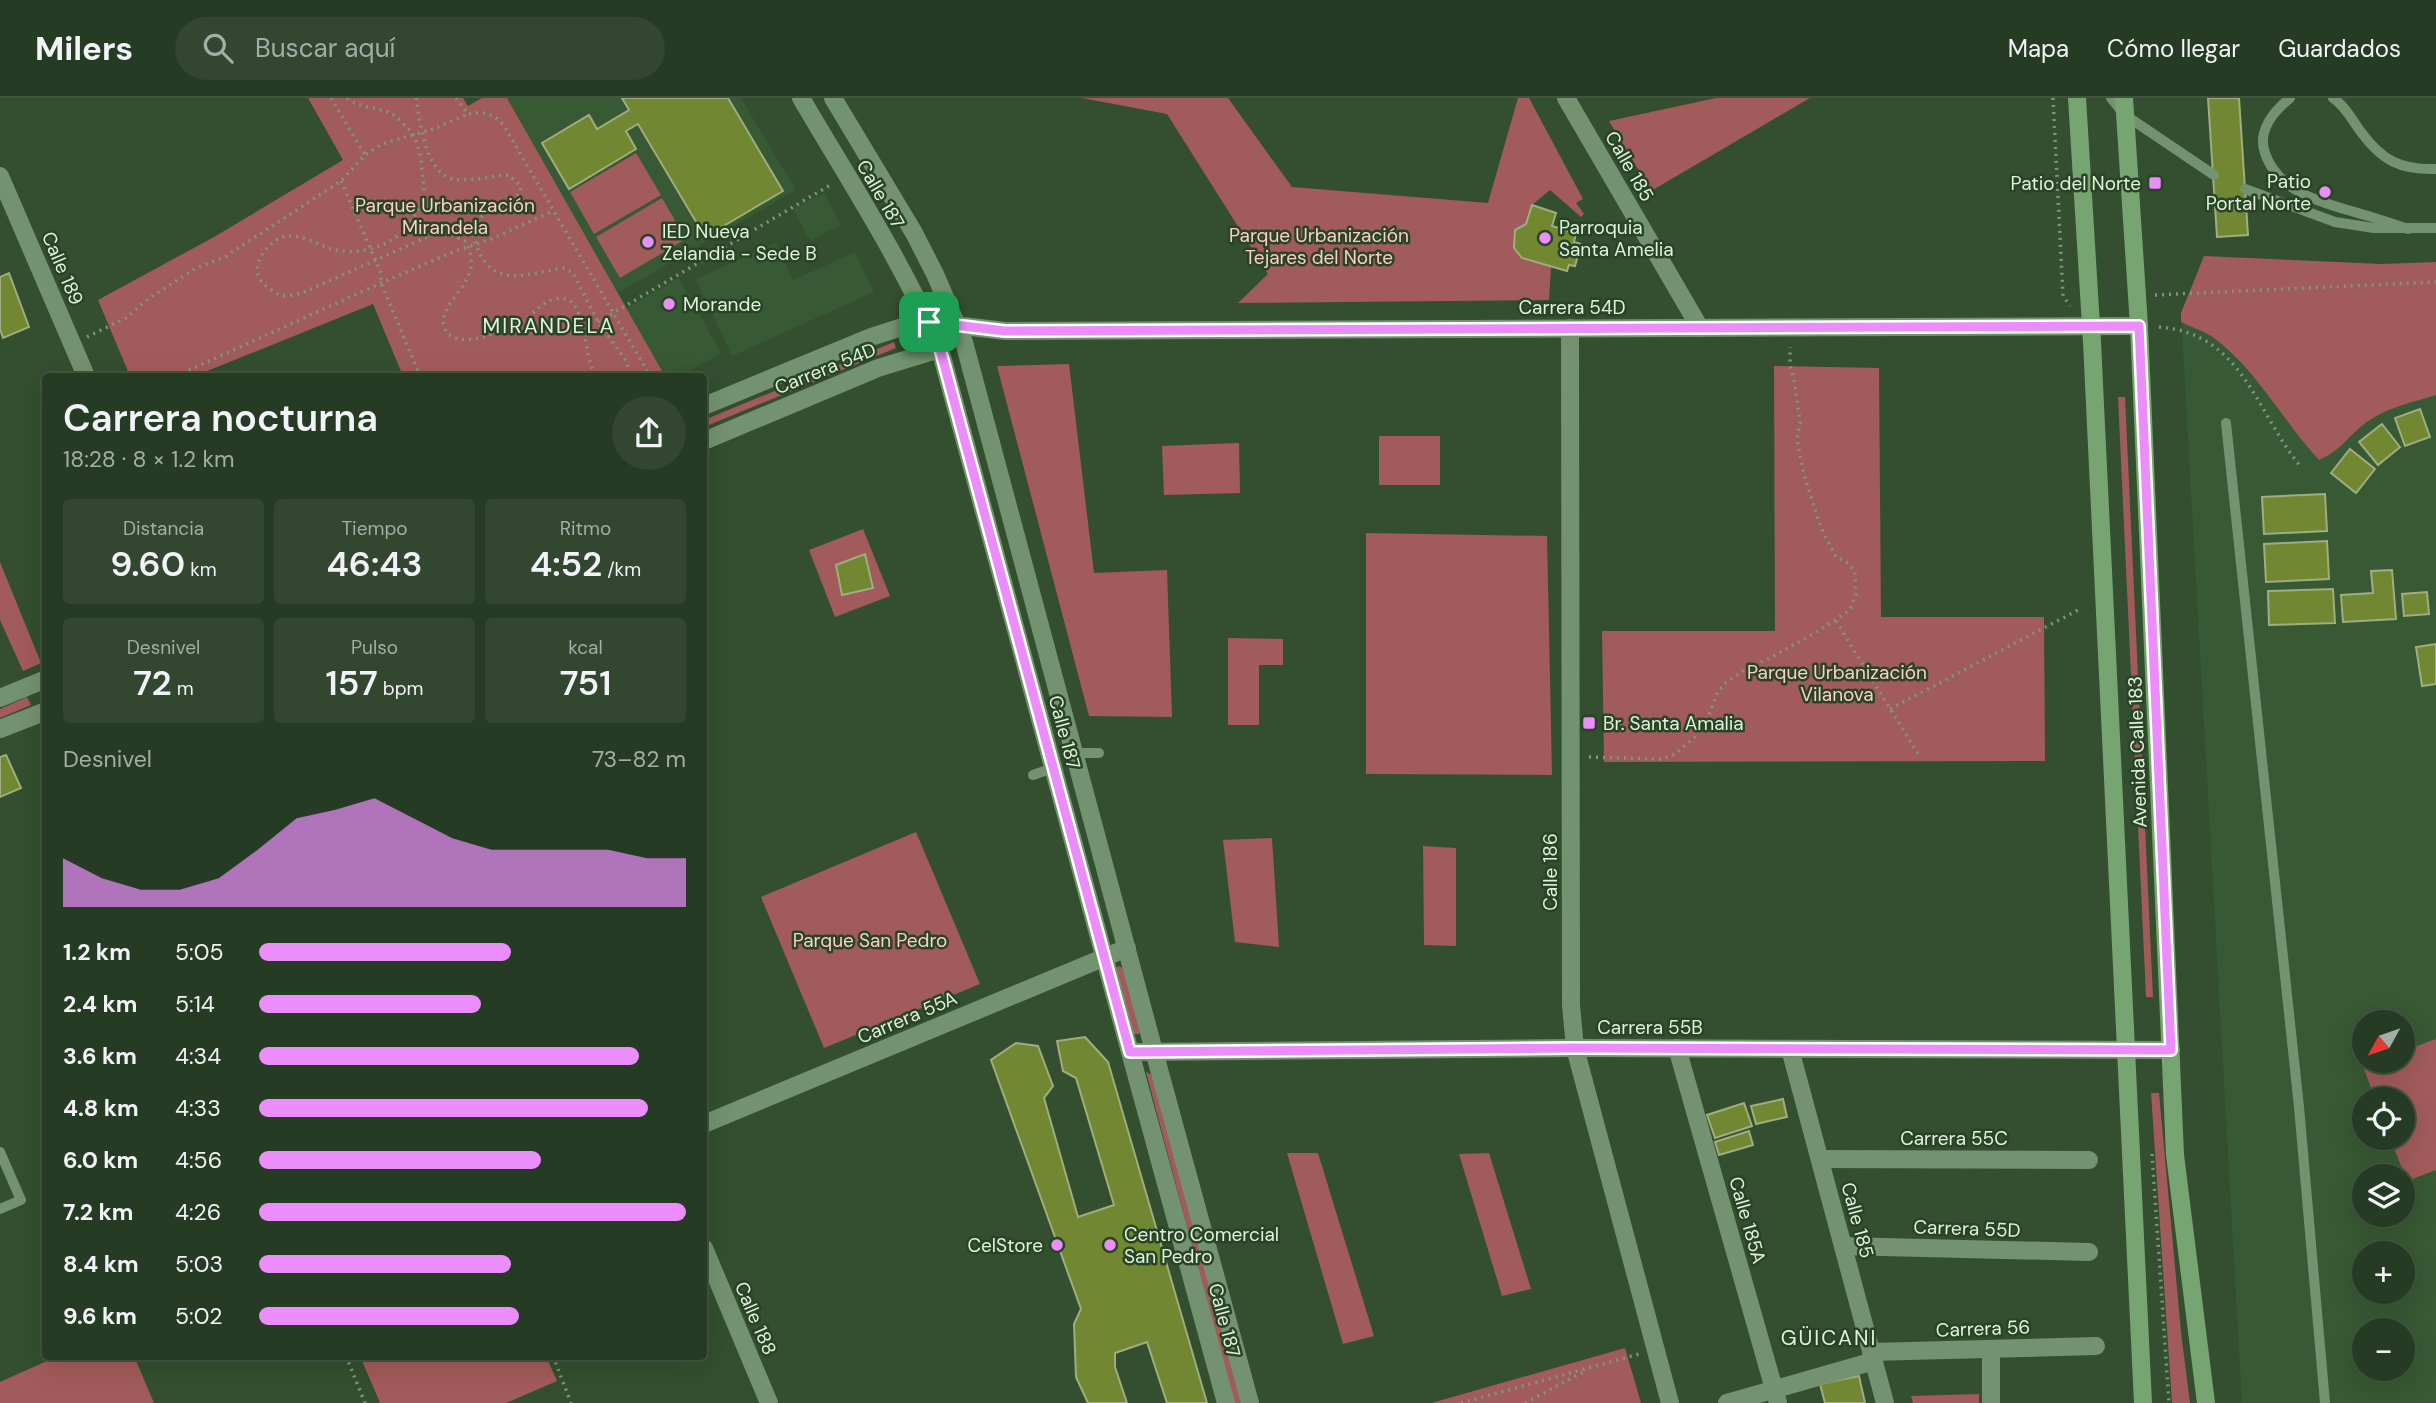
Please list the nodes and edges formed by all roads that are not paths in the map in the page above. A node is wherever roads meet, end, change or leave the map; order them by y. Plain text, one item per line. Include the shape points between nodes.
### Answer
1 (801, 98) edge
2 (833, 98) edge
3 (1566, 98) edge
4 (2077, 98) edge
5 (2111, 98) edge
6 (2290, 98) edge
7 (2333, 98) edge
8 (2125, 107) edge
9 (2436, 169) edge
10 (2214, 175) dead end
11 (0, 176) edge
12 (2245, 188) dead end
13 (2436, 228) edge
14 (2408, 229) junction
15 (929, 322) junction
16 (957, 324) junction
17 (2092, 326) junction
18 (2139, 326) junction
19 (1570, 328) junction
20 (1700, 328) junction
21 (1005, 331) junction
22 (964, 342) junction
23 (940, 349) junction
24 (85, 373) edge
25 (707, 405) edge
26 (2226, 424) dead end
27 (707, 440) edge
28 (41, 680) edge
29 (0, 698) edge
30 (42, 713) edge
31 (0, 729) edge
32 (1075, 753) junction
33 (1099, 753) dead end
34 (1053, 768) junction
35 (1033, 775) dead end
36 (1127, 948) junction
37 (1104, 958) junction
38 (1574, 1048) junction
39 (1677, 1048) junction
40 (1790, 1049) junction
41 (2126, 1050) junction
42 (2171, 1050) junction
43 (1154, 1051) junction
44 (1130, 1052) junction
45 (707, 1123) edge
46 (0, 1152) edge
47 (1820, 1159) junction
48 (2089, 1160) dead end
49 (0, 1209) edge
50 (1843, 1245) junction
51 (2089, 1252) dead end
52 (707, 1255) edge
53 (2096, 1346) dead end
54 (1991, 1349) junction
55 (1873, 1356) junction
56 (1776, 1396) edge
57 (769, 1403) edge
58 (1226, 1403) edge
59 (1250, 1403) edge
60 (1670, 1403) edge
61 (1727, 1403) edge
62 (1885, 1403) edge
63 (1991, 1403) edge
64 (2143, 1403) edge
65 (2206, 1403) edge
66 (2325, 1403) edge

1 - 15 street, Calle 187
2 - 16 street, Calle 187 via 914,233
3 - 20 street, Calle 185
4 - 17 main road, Avenida Calle 183
5 - 8 lane
6 - 14 lane via 2263,135 2268,161 2277,174 2325,204
7 - 9 lane via 2391,162 2415,170
8 - 10 lane
8 - 18 main road, Avenida Calle 183
11 - 24 street, Calle 189
12 - 14 lane via 2335,222
13 - 14 lane
15 - 16 street, Carrera 54D
15 - 23 street, Calle 187
15 - 25 street, Carrera 54D via 871,337
16 - 21 street, Carrera 54D
16 - 22 street, Calle 187
17 - 18 street, Carrera 54D
17 - 20 street, Carrera 54D
17 - 41 main road, Avenida Calle 183
18 - 42 main road, Avenida Calle 183
19 - 20 street, Carrera 54D
19 - 21 street, Carrera 54D
19 - 38 street, Calle 186
21 - 22 street, Carrera 54D
22 - 23 street, Carrera 54D
22 - 32 street, Calle 187
23 - 27 street, Carrera 54D via 878,368
23 - 34 street, Calle 187
26 - 66 lane via 2299,1107
28 - 29 street
30 - 31 street
32 - 33 lane
32 - 36 street, Calle 187
34 - 35 lane
34 - 37 street, Calle 187
36 - 37 street, Carrera 55A
36 - 43 street, Calle 187
37 - 44 street, Calle 187
37 - 45 street, Carrera 55A
38 - 39 street, Carrera 55B
38 - 43 street, Carrera 55B
38 - 60 street, Calle 186
39 - 40 street, Carrera 55B
39 - 56 street, Calle 185A
40 - 41 street, Carrera 55B
40 - 47 street, Calle 185
41 - 42 street, Carrera 55B
41 - 64 main road, Avenida Calle 183
42 - 65 main road, Avenida Calle 183 via 2178,1189
43 - 44 street, Carrera 55B
43 - 59 street, Calle 187
44 - 58 street, Calle 187
46 - 49 lane via 21,1199
47 - 48 street, Carrera 55C
47 - 50 street, Calle 185
50 - 51 street, Carrera 55D
50 - 55 street, Calle 185
52 - 57 street, Calle 188
53 - 54 street, Carrera 56
54 - 55 street, Carrera 56
54 - 63 street
55 - 56 street, Carrera 56
55 - 62 street, Calle 185
56 - 61 street, Carrera 56

